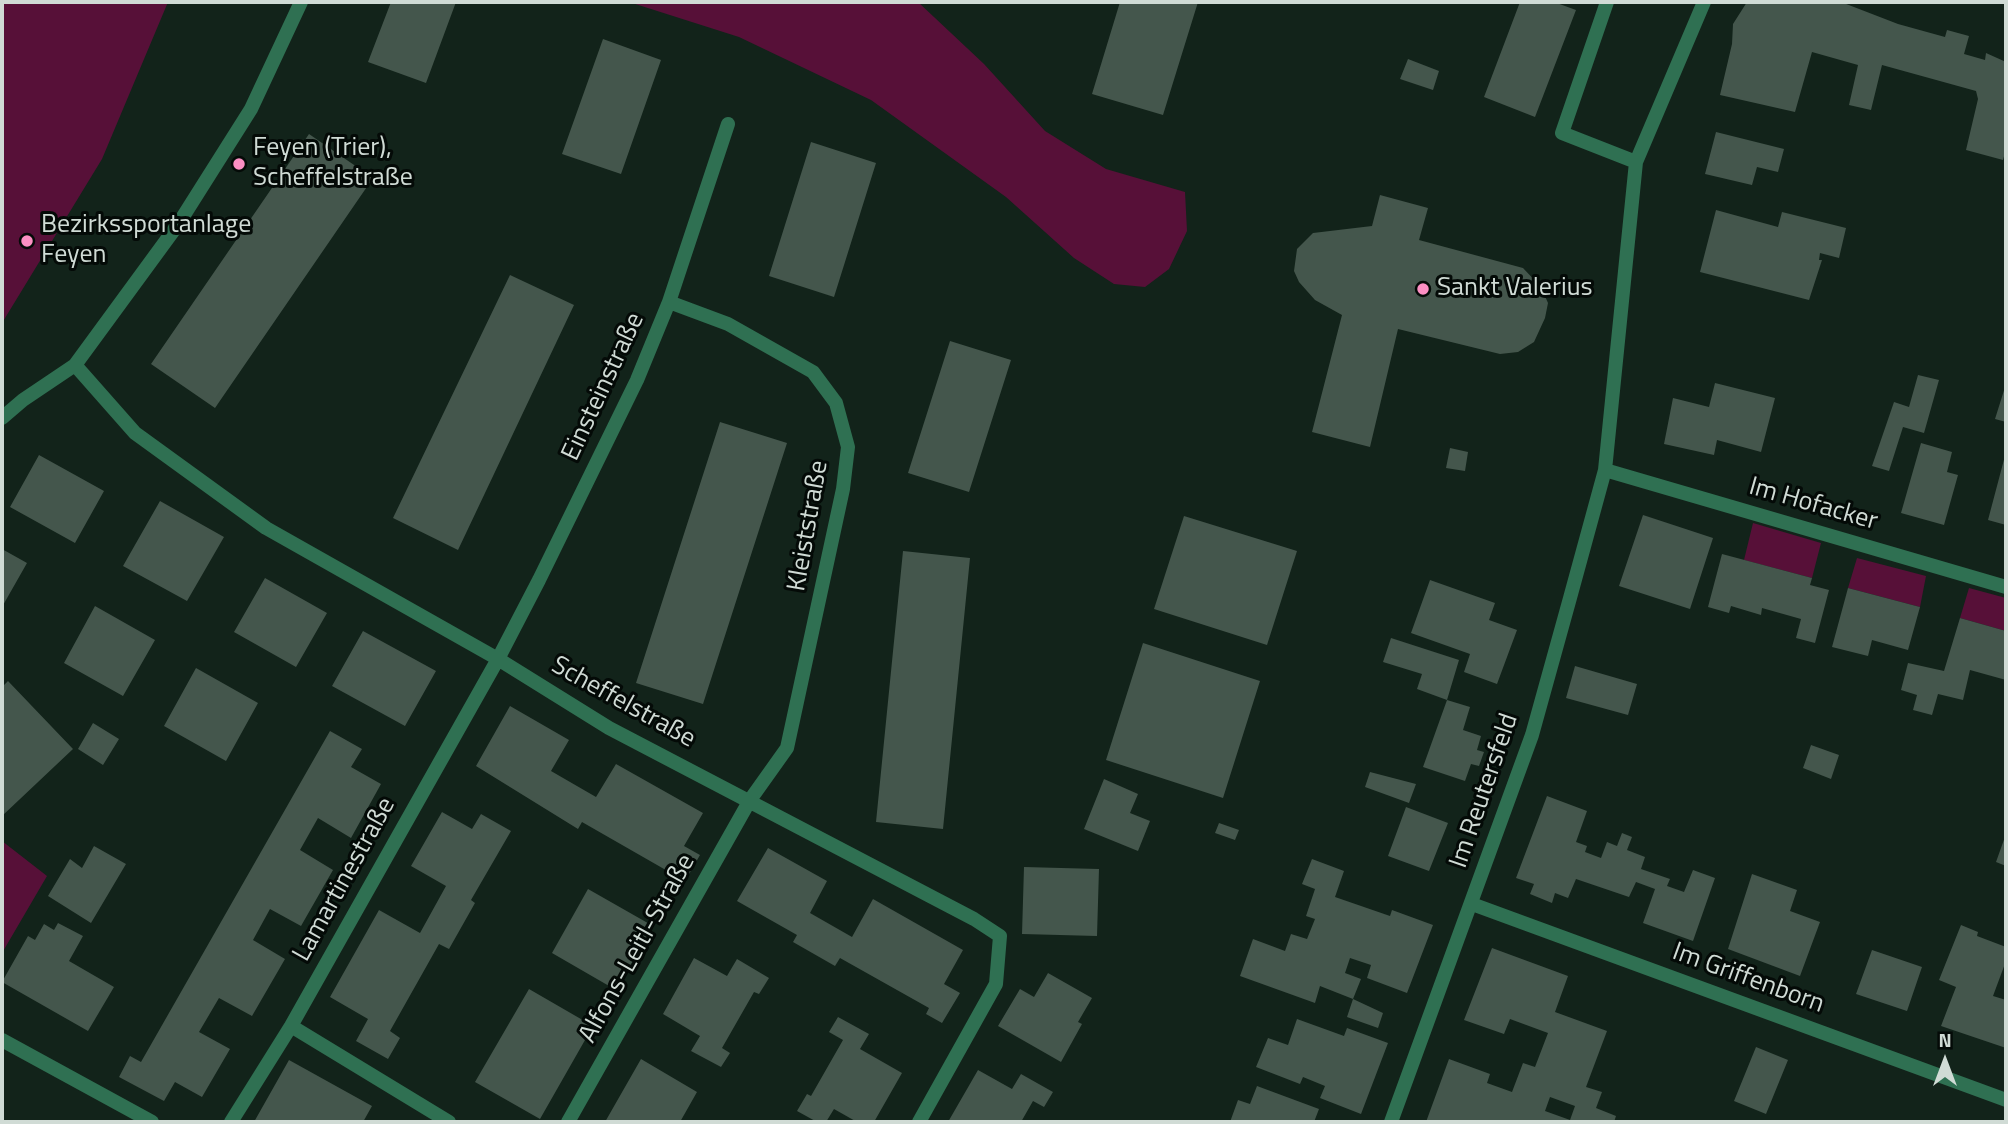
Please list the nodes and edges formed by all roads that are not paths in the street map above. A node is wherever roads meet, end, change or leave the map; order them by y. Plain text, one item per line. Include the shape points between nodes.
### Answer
1 (301, 2) edge
2 (1607, 2) edge
3 (1704, 2) edge
4 (728, 124) dead end
5 (1636, 162) junction
6 (669, 302) junction
7 (75, 365) junction
8 (2, 418) edge
9 (1605, 470) junction
10 (2006, 587) edge
11 (498, 659) junction
12 (750, 800) junction
13 (1472, 904) junction
14 (291, 1026) junction
15 (2, 1040) edge
16 (2006, 1100) edge
17 (152, 1122) edge
18 (231, 1122) edge
19 (449, 1122) edge
20 (569, 1122) edge
21 (919, 1122) edge
22 (1391, 1122) edge

1 - 7 street via 222,159
2 - 5 street via 1562,133
3 - 5 street, Im Reutersfeld
4 - 6 street, Einsteinstraße
5 - 9 street, Im Reutersfeld
6 - 11 street, Einsteinstraße via 637,380
6 - 12 street, Kleiststraße via 728,324 813,372 836,403 848,447 787,748
7 - 8 street
7 - 11 street, Scheffelstraße via 135,433 266,528
9 - 10 street, Im Hofacker
9 - 13 street, Im Reutersfeld via 1532,734
11 - 12 street, Scheffelstraße via 610,728
11 - 14 street, Lamartinestraße
12 - 20 street, Alfons-Leitl-Straße
12 - 21 street, Scheffelstraße via 1000,936 996,984
13 - 16 street, Im Griffenborn
13 - 22 street, Im Reutersfeld
14 - 18 street, Lamartinestraße
14 - 19 street
15 - 17 street

